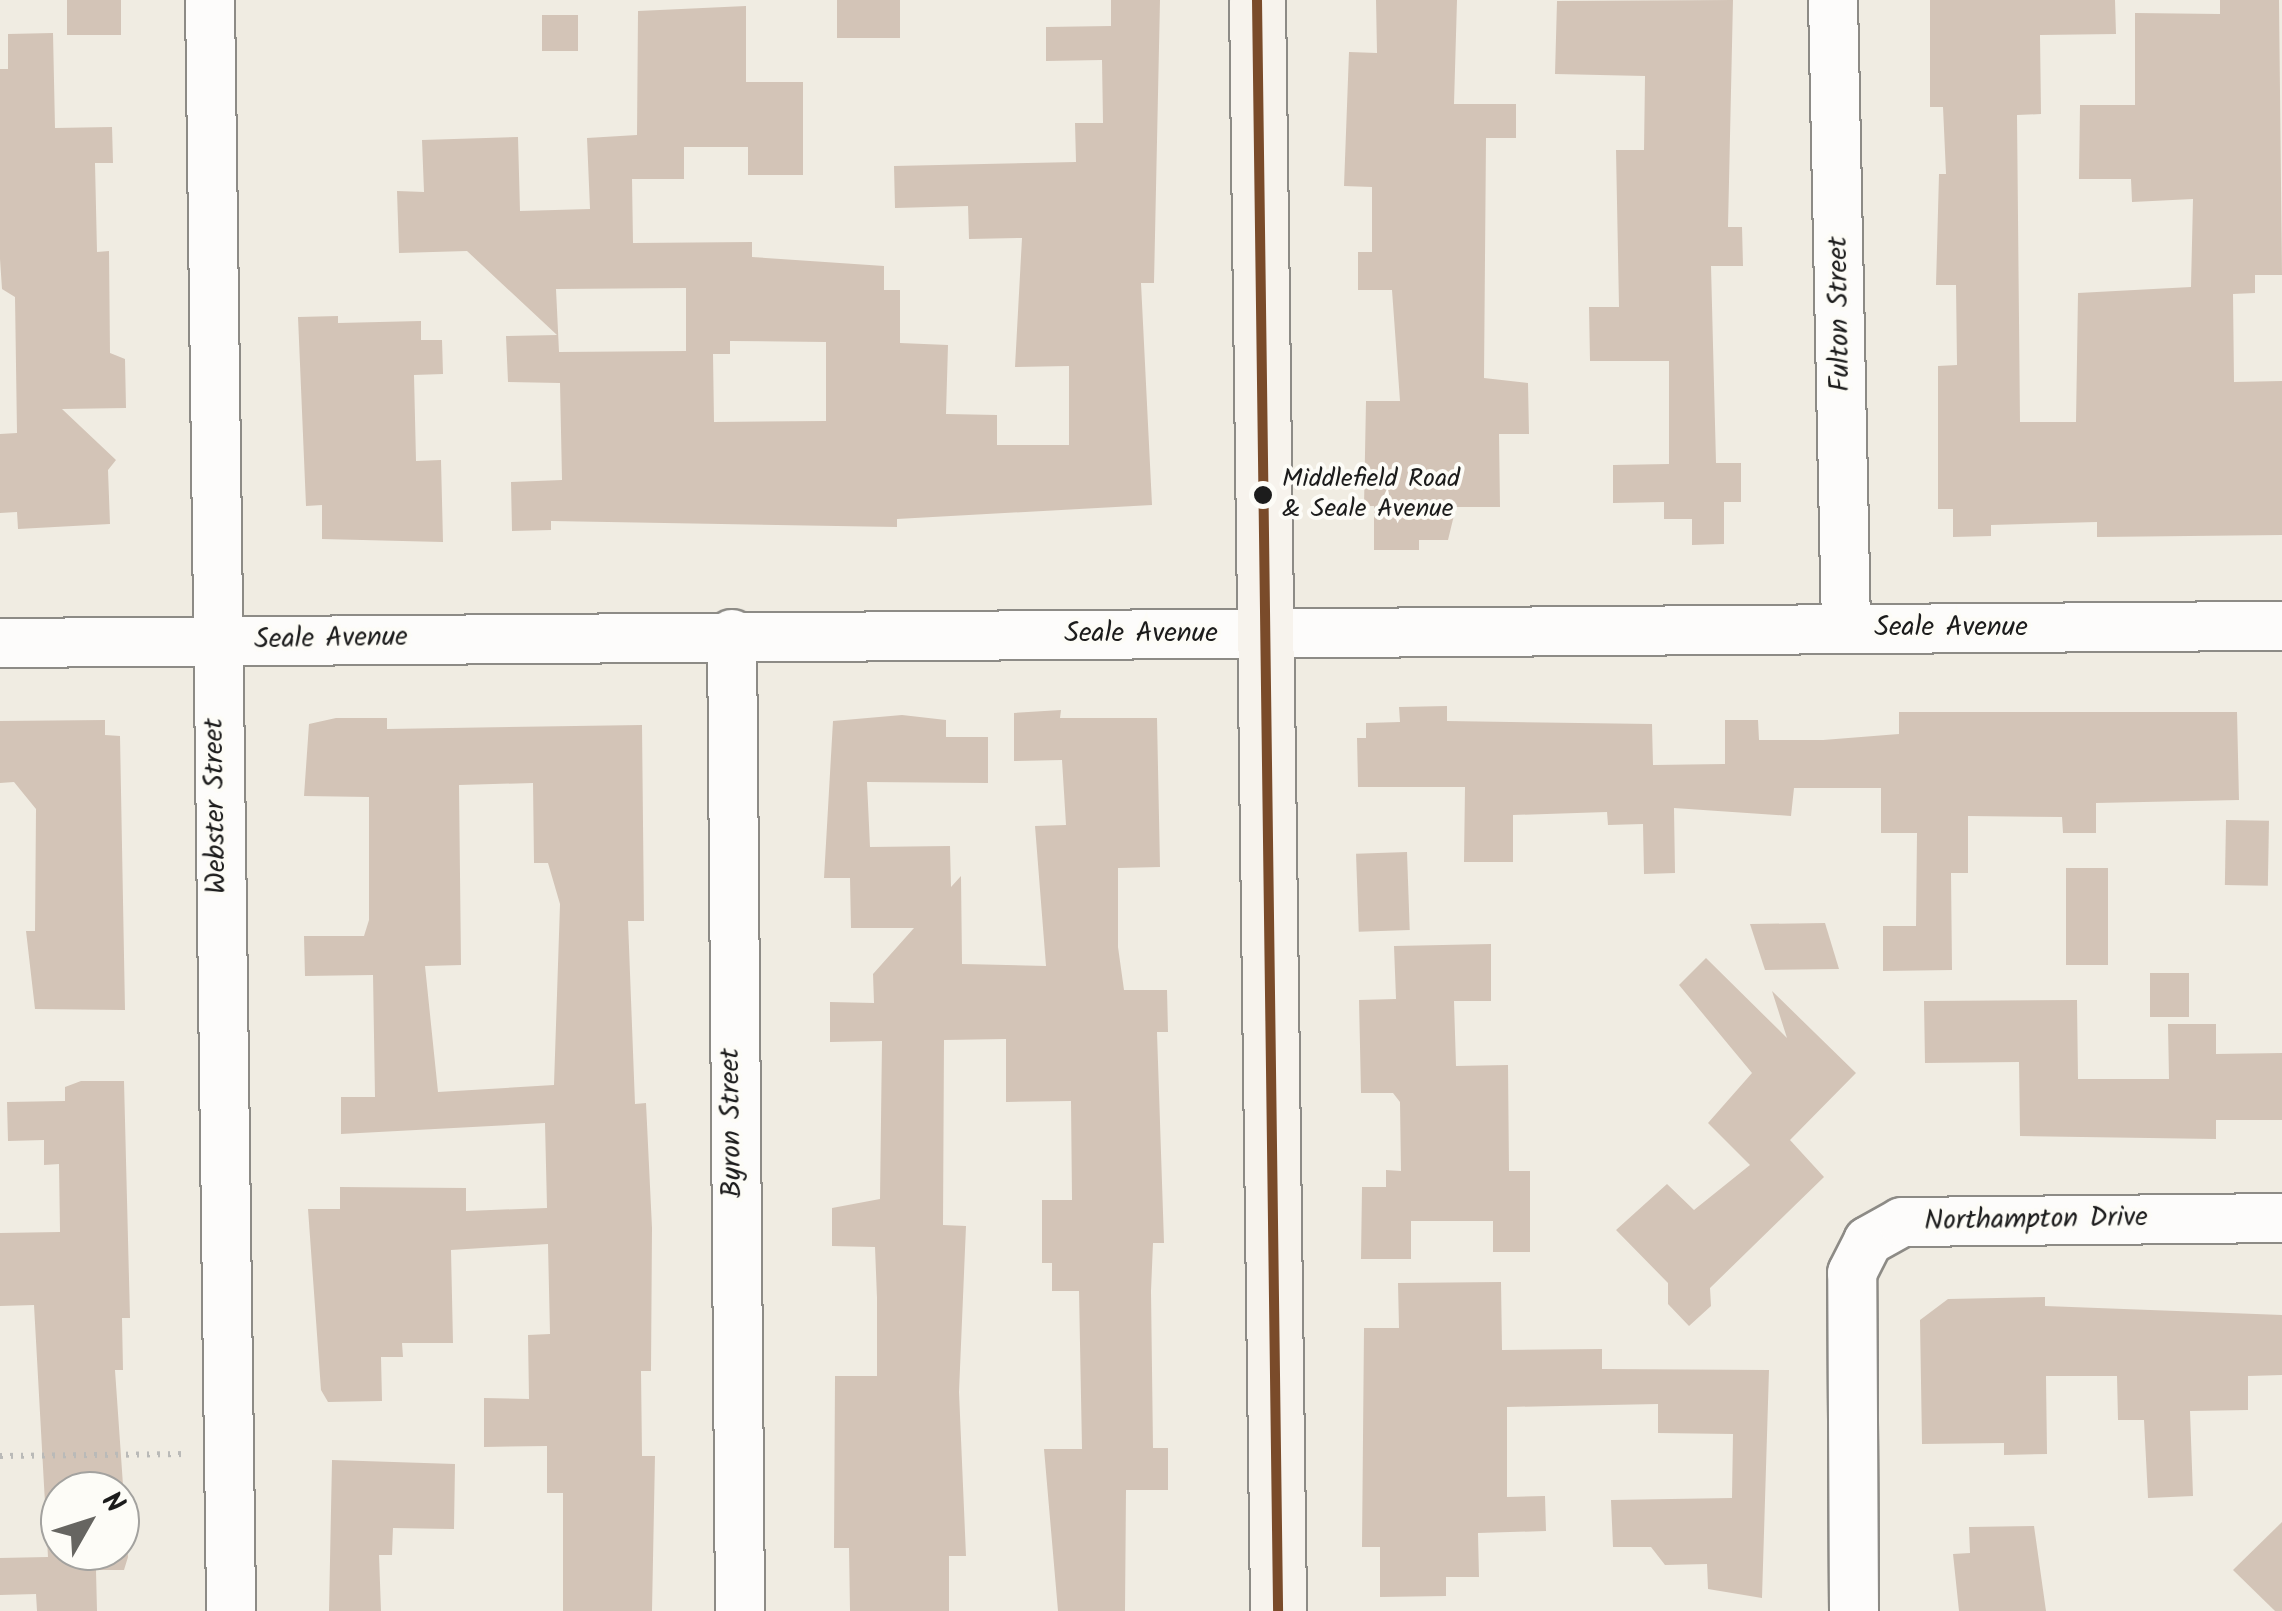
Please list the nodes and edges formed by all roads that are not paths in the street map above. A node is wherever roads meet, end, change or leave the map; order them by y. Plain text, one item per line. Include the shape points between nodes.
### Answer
1 (210, 0) edge
2 (1258, 0) edge
3 (1834, 0) edge
4 (2282, 626) edge
5 (1846, 628) junction
6 (1262, 633) junction
7 (732, 634) junction
8 (213, 640) junction
9 (0, 643) edge
10 (2282, 1218) edge
11 (231, 1611) edge
12 (740, 1611) edge
13 (1278, 1611) edge
14 (1854, 1611) edge

1 - 8 street, Webster Street
2 - 6 main road
3 - 5 street, Fulton Street
4 - 5 street, Seale Avenue
5 - 6 street, Seale Avenue
6 - 7 street, Seale Avenue
6 - 13 main road
7 - 8 street, Seale Avenue
7 - 12 street, Byron Street
8 - 9 street, Seale Avenue
8 - 11 street, Webster Street
10 - 14 street, Northampton Drive via 1902,1222 1868,1241 1852,1272

